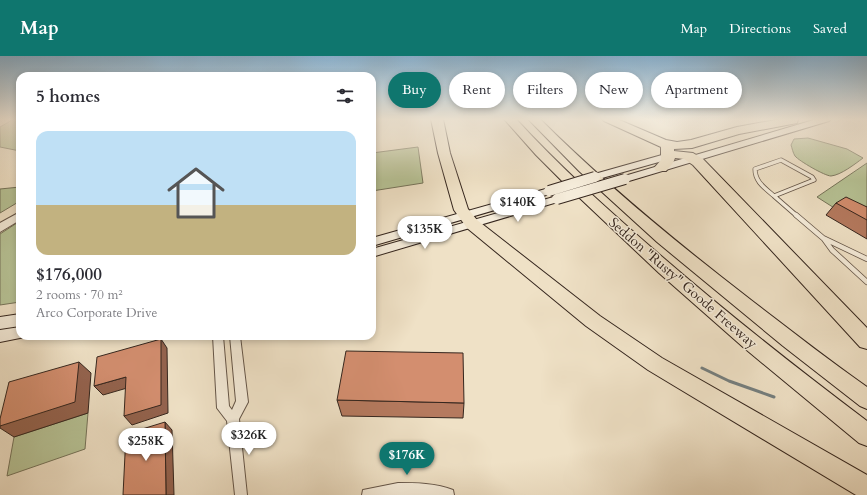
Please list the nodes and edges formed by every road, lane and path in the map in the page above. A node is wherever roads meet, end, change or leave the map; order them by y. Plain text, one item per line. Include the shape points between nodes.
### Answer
1 (441, 139) edge
2 (530, 139) edge
3 (554, 139) edge
4 (649, 139) edge
5 (706, 139) edge
6 (749, 139) edge
7 (676, 153) junction
8 (661, 168) junction
9 (621, 175) junction
10 (774, 196) junction
11 (16, 212) edge
12 (16, 218) edge
13 (468, 220) junction
14 (0, 222) edge
15 (0, 228) edge
16 (823, 238) junction
17 (376, 241) edge
18 (376, 253) edge
19 (867, 259) edge
20 (867, 282) edge
21 (16, 321) edge
22 (0, 323) edge
23 (16, 334) edge
24 (0, 336) edge
25 (218, 340) edge
26 (235, 340) edge
27 (867, 341) edge
28 (867, 399) edge
29 (233, 419) junction
30 (867, 435) edge
31 (867, 488) edge
32 (241, 495) edge
33 (368, 495) edge
34 (448, 495) edge

1 - 13 highway via 461,210
2 - 30 highway, Seddon "Rusty" Goode Freeway via 585,196 675,279
3 - 28 highway, Seddon "Rusty" Goode Freeway via 657,234
4 - 7 highway
5 - 7 highway via 683,146
6 - 7 main road
7 - 8 main road
7 - 8 highway
7 - 9 main road
7 - 27 highway
8 - 9 main road
9 - 13 main road, bridge
10 - 10 lane via 755,177 755,169 780,160 814,180
10 - 16 lane
11 - 14 street
12 - 15 street
13 - 17 main road
13 - 18 main road
13 - 31 highway via 593,321 642,355 687,384
16 - 19 lane
16 - 20 lane via 832,250
21 - 22 main road
23 - 24 main road
25 - 29 street via 223,408
26 - 29 street via 242,402
29 - 32 street
33 - 34 street via 410,488

